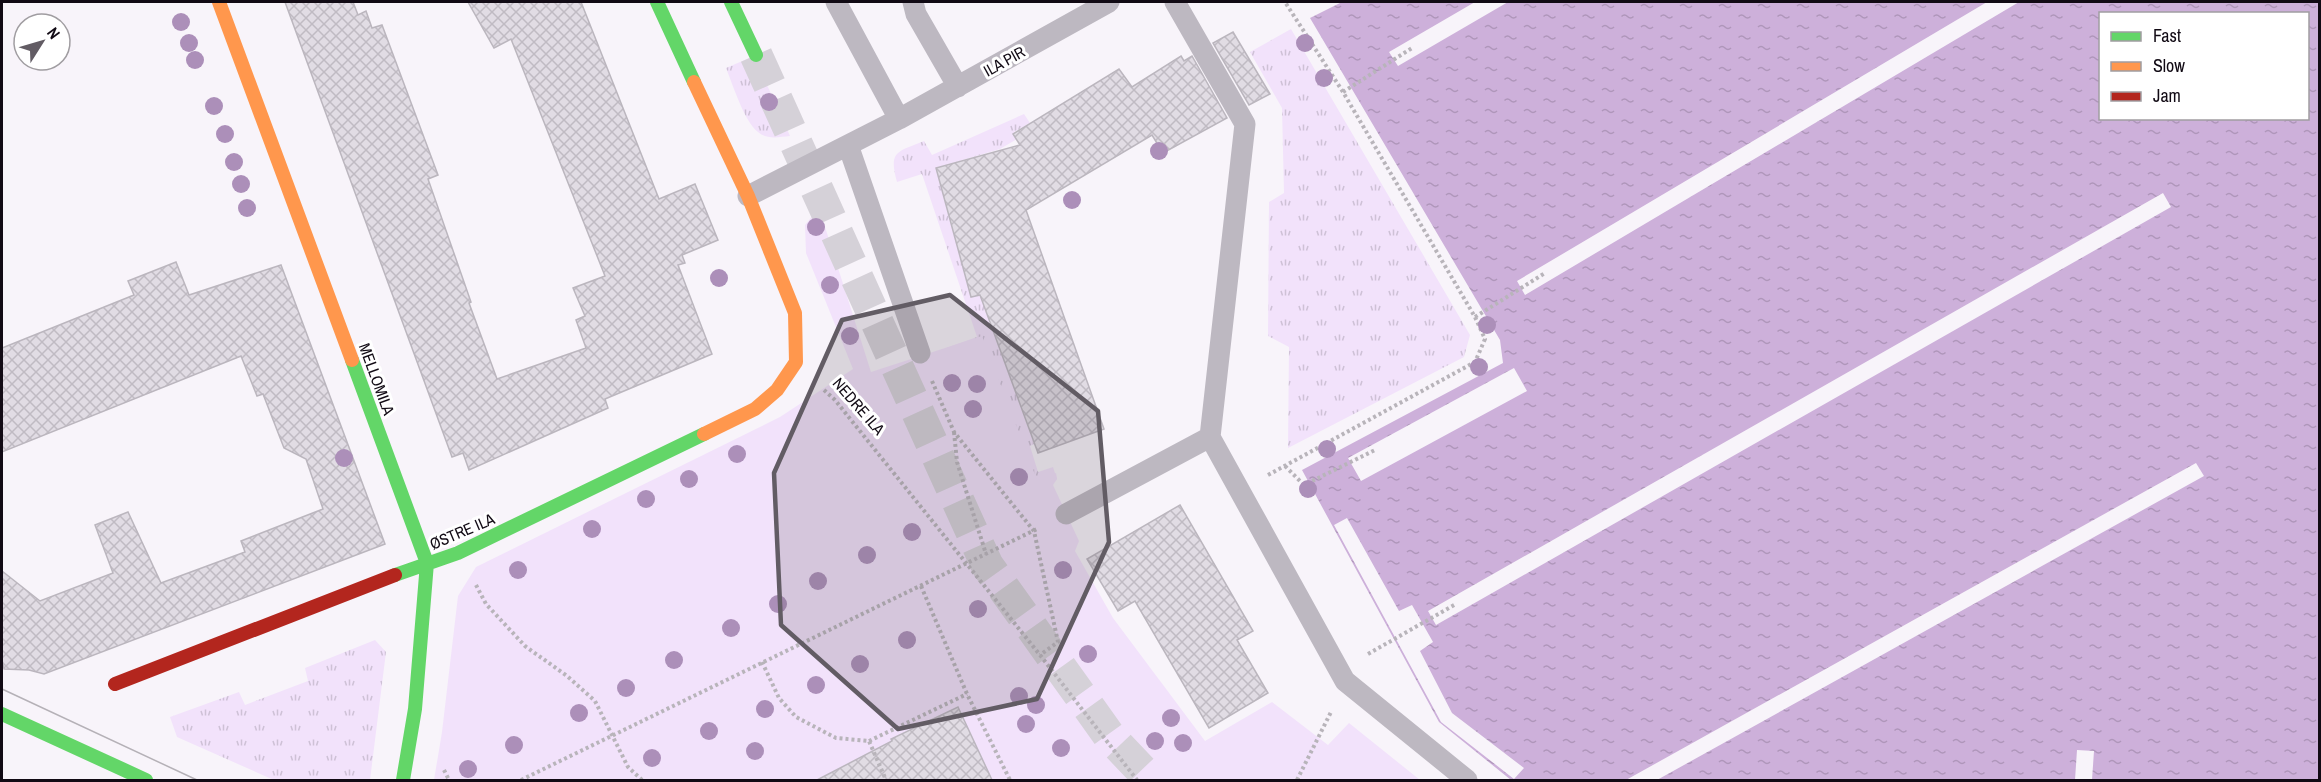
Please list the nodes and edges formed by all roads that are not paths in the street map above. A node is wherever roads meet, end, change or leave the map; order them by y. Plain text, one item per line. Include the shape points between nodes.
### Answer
1 (219, 2) edge
2 (657, 2) edge
3 (731, 2) edge
4 (836, 2) edge
5 (913, 2) edge
6 (1109, 2) edge
7 (1175, 2) edge
8 (756, 56) tunnel mouth
9 (958, 87) junction
10 (899, 119) junction
11 (848, 145) junction
12 (748, 196) junction
13 (920, 353) road end
14 (1210, 437) junction
15 (1066, 514) dead end
16 (428, 563) junction
17 (115, 684) dead end
18 (2, 714) edge
19 (146, 780) edge
20 (403, 780) edge
21 (1467, 780) edge

1 - 16 main road, MELLOMILA
2 - 12 main road
3 - 8 main road
4 - 10 lane
5 - 9 lane
6 - 9 lane, ILA PIR
7 - 14 lane via 1245,124
9 - 10 lane, ILA PIR
10 - 11 lane, ILA PIR
11 - 12 lane, ILA PIR
11 - 13 lane
12 - 16 main road, ØSTRE ILA via 795,313 795,362 777,390 755,409 458,553
14 - 15 lane
14 - 21 lane via 1345,681
16 - 17 main road, ØSTRE ILA
16 - 20 main road, MELLOMILA via 415,709
18 - 19 main road

